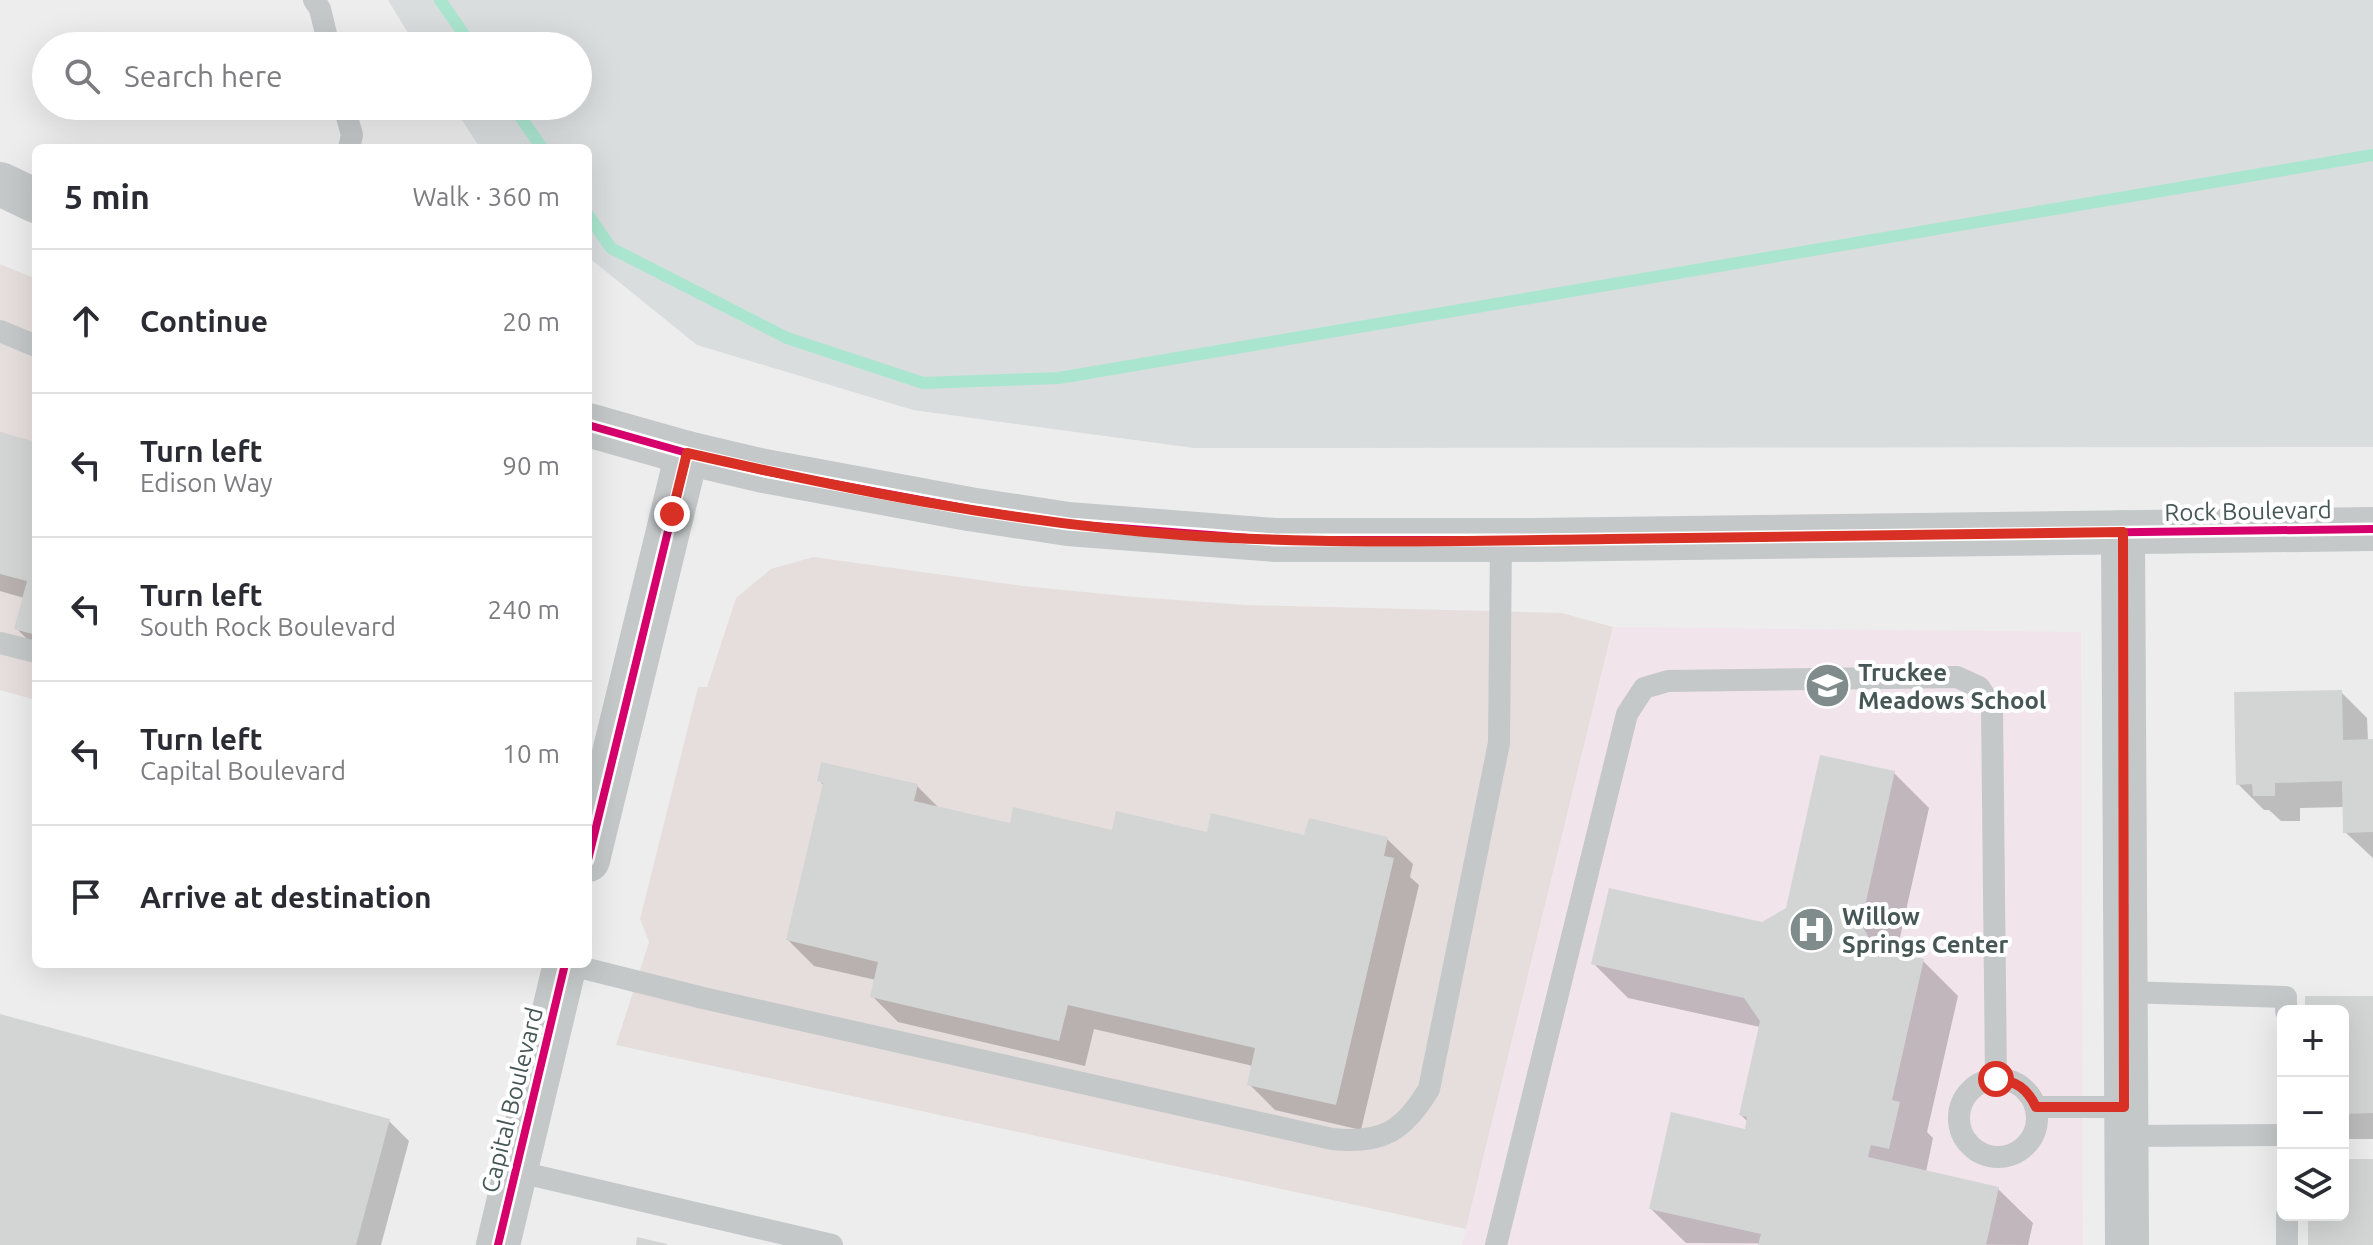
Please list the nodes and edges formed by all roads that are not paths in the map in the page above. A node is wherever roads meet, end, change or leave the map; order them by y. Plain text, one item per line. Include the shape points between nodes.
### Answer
1 (314, 0) edge
2 (326, 32) edge
3 (348, 120) edge
4 (350, 144) edge
5 (0, 184) edge
6 (32, 199) edge
7 (0, 331) edge
8 (32, 344) edge
9 (592, 426) edge
10 (687, 453) junction
11 (2373, 529) edge
12 (2123, 532) junction
13 (1501, 540) junction
14 (0, 643) edge
15 (32, 651) edge
16 (594, 800) edge
17 (592, 820) edge
18 (565, 968) edge
19 (582, 968) edge
20 (2124, 992) junction
21 (2286, 1005) edge
22 (1996, 1079) junction
23 (2036, 1107) junction
24 (2125, 1121) junction
25 (2277, 1134) edge
26 (515, 1171) junction
27 (2287, 1221) edge
28 (498, 1245) edge
29 (832, 1245) edge
30 (1496, 1245) edge
31 (2127, 1245) edge
32 (2287, 1245) edge

1 - 2 lane
3 - 4 lane
5 - 6 main road
7 - 8 lane
9 - 10 main road, Rock Boulevard
10 - 13 main road, Rock Boulevard via 866,492 1068,524 1275,540
10 - 16 main road
11 - 12 main road, Rock Boulevard
12 - 13 main road, Rock Boulevard
12 - 20 main road
13 - 19 lane via 1499,743 1429,1089 1403,1124 1383,1135 1361,1142 1332,1139
14 - 15 lane
16 - 17 main road
18 - 26 main road, Capital Boulevard
20 - 21 lane via 2286,997
20 - 24 main road
22 - 23 lane via 2021,1086
22 - 23 lane via 1973,1088 1960,1110 1963,1135 1981,1153 2006,1156 2018,1151 2035,1132
22 - 30 lane via 1992,707 1979,687 1957,677 1668,681 1644,688 1627,714
23 - 24 lane
24 - 25 lane
24 - 31 main road
26 - 28 main road, Capital Boulevard
26 - 29 lane
27 - 32 lane

